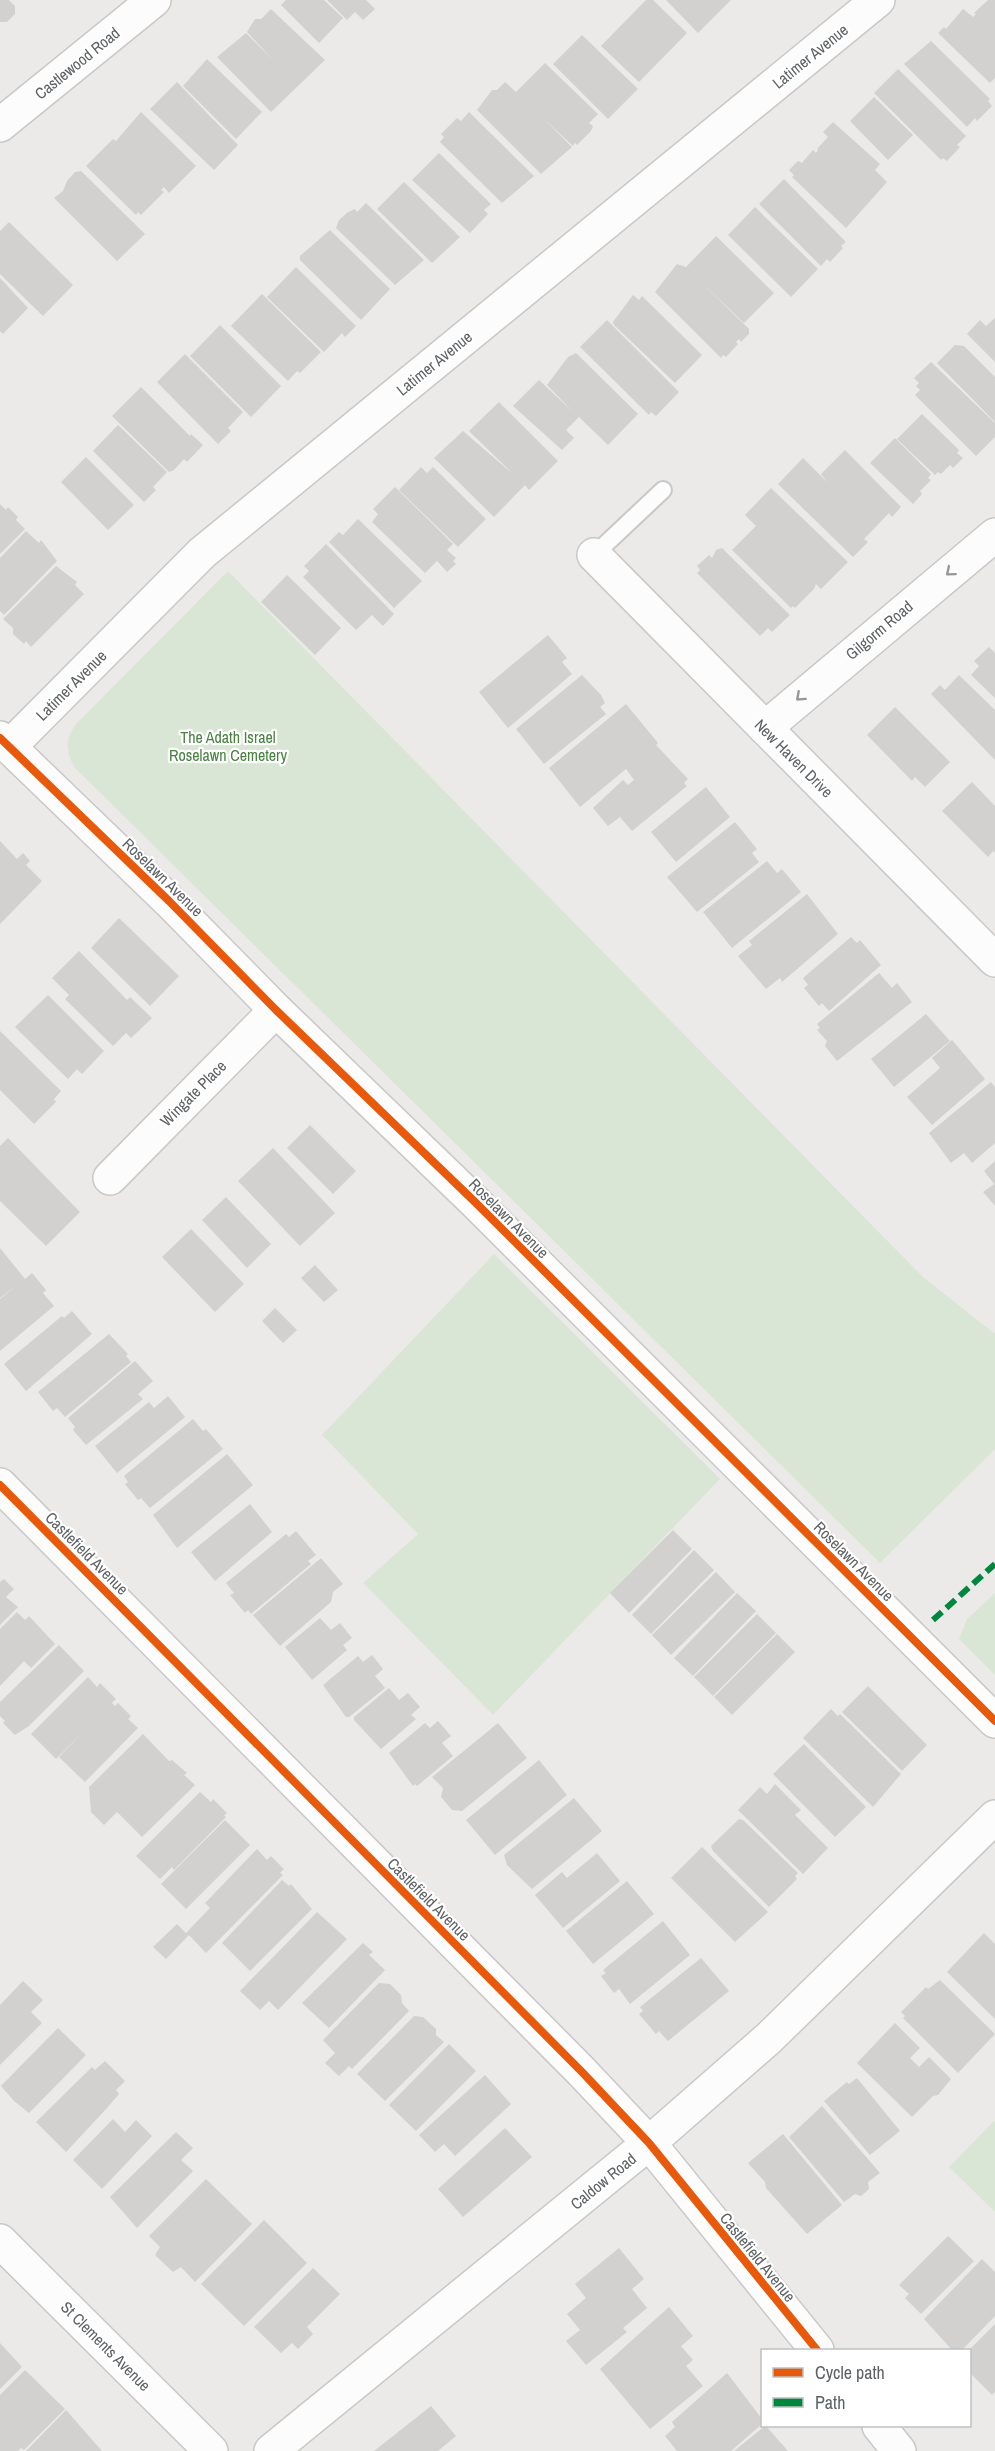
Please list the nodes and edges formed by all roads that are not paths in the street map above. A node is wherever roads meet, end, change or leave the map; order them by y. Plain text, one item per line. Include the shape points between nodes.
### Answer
1 (154, 0) edge
2 (878, 0) edge
3 (0, 125) edge
4 (663, 490) dead end
5 (995, 535) edge
6 (594, 555) joint
7 (765, 728) junction
8 (5, 743) edge
9 (995, 960) edge
10 (276, 1010) junction
11 (110, 1178) dead end
12 (0, 1485) edge
13 (995, 1722) edge
14 (995, 1816) edge
15 (648, 2143) junction
16 (0, 2241) edge
17 (816, 2349) edge
18 (880, 2427) edge
19 (211, 2451) edge
20 (271, 2451) edge
21 (899, 2451) edge

1 - 3 street, Castlewood Road
2 - 8 street, Latimer Avenue via 202,553
4 - 6 lane
5 -> 7 street, Gilgorm Road
6 - 7 street, New Haven Drive
7 - 9 street, New Haven Drive
8 - 10 street, Roselawn Avenue
10 - 11 street, Wingate Place
10 - 13 street, Roselawn Avenue via 475,1202
12 - 15 street, Castlefield Avenue
14 - 15 street, Caldow Road via 769,2038
15 - 17 street, Castlefield Avenue
15 - 20 street, Caldow Road
16 - 19 street, St Clements Avenue
18 - 21 street

